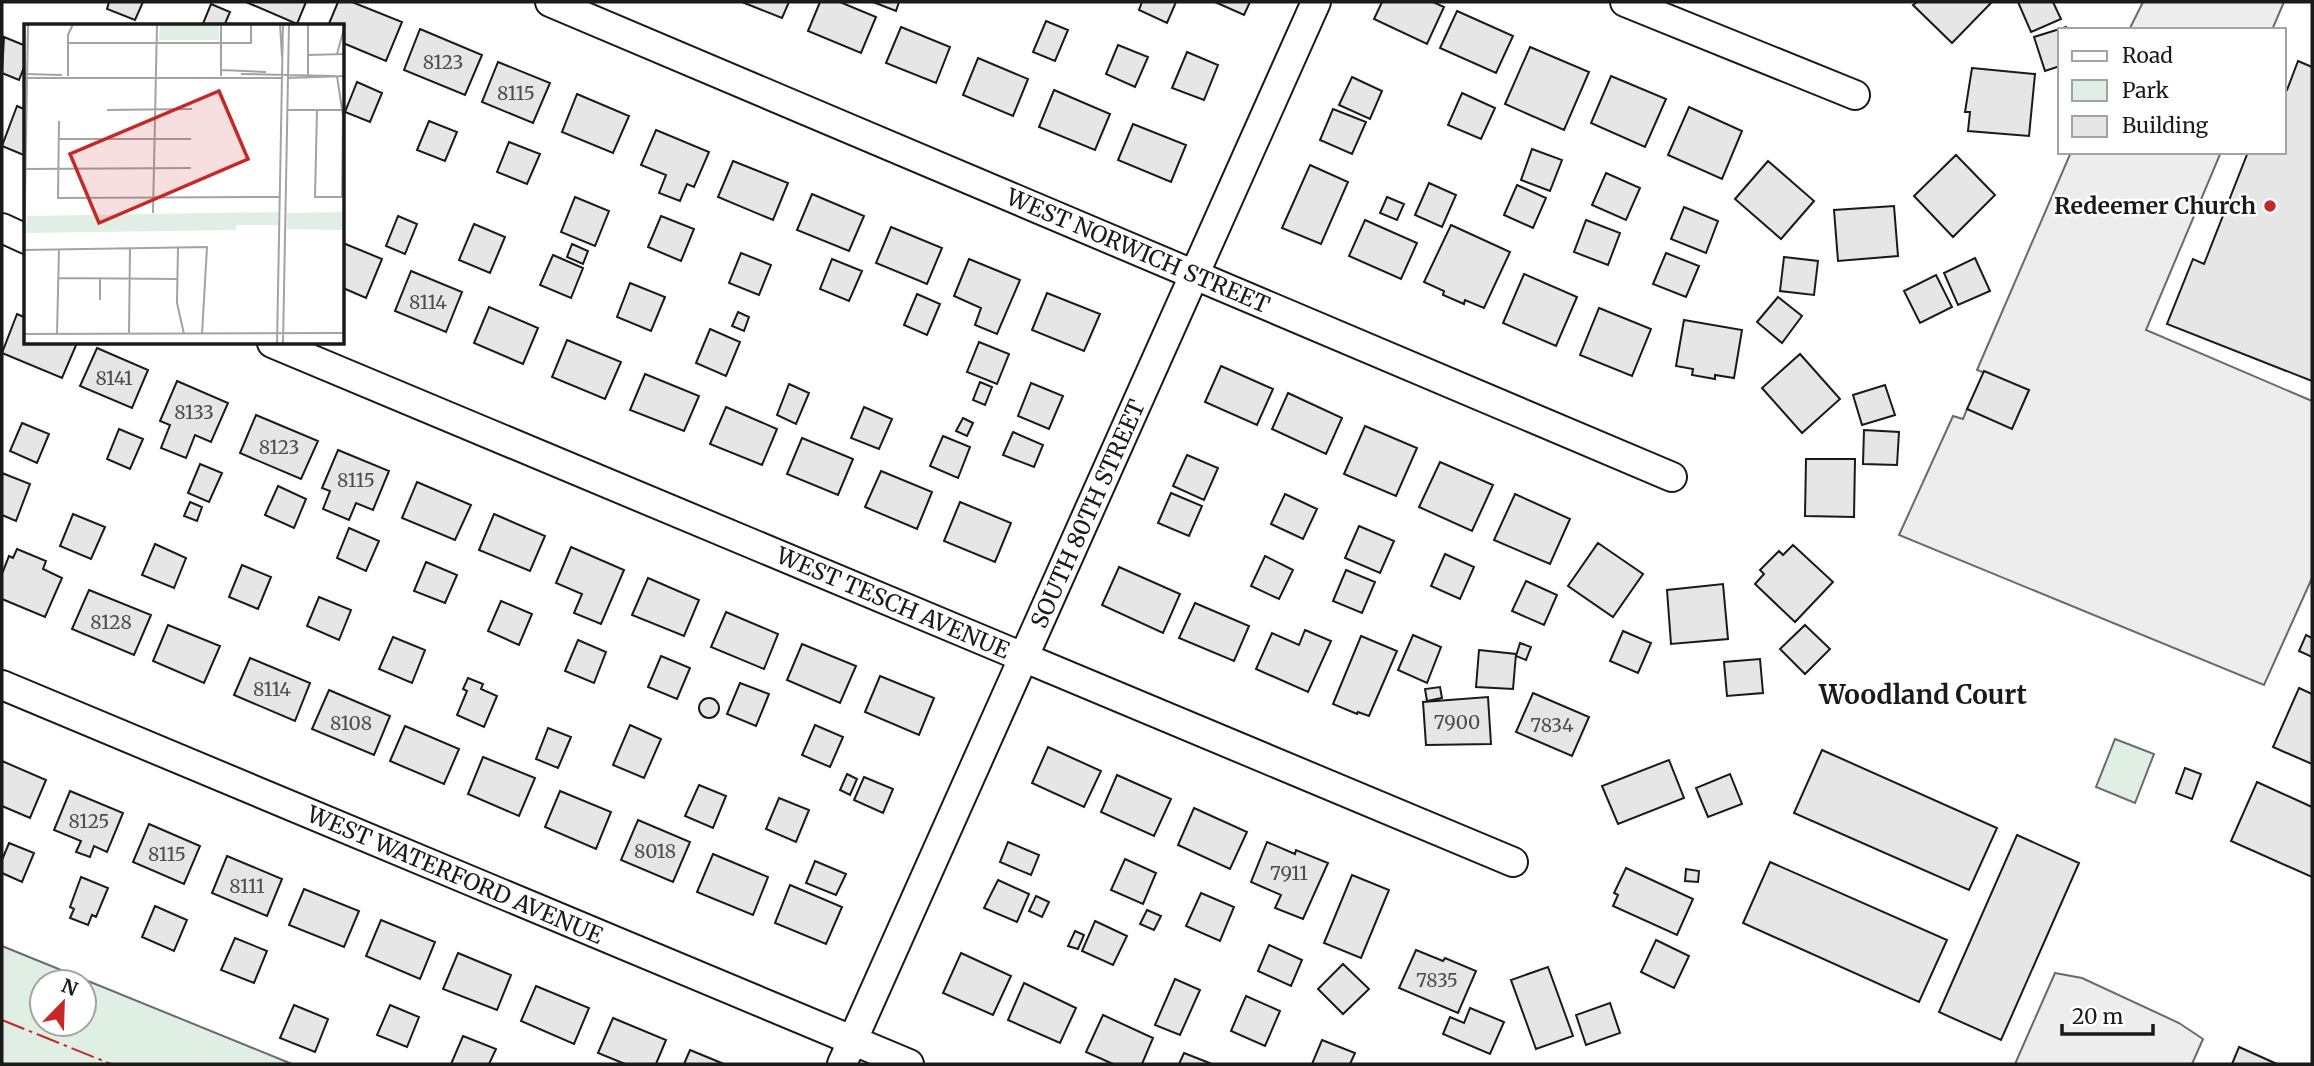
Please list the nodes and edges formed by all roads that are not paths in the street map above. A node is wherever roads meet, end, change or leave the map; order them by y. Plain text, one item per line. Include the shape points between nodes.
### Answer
1 (550, 2) edge
2 (1316, 2) edge
3 (1625, 2) edge
4 (1854, 95) dead end
5 (2, 228) edge
6 (24, 238) edge
7 (1193, 274) junction
8 (277, 345) edge
9 (1672, 477) dead end
10 (1024, 658) junction
11 (2, 685) edge
12 (1513, 862) dead end
13 (847, 1052) edge
14 (909, 1064) edge

1 - 7 street, WEST NORWICH STREET
2 - 7 street, SOUTH 80TH STREET
3 - 4 street
5 - 6 street
7 - 9 street, WEST NORWICH STREET
7 - 10 street, SOUTH 80TH STREET
8 - 10 street, WEST TESCH AVENUE
10 - 12 street, WEST TESCH AVENUE
10 - 13 street, SOUTH 80TH STREET
11 - 13 street, WEST WATERFORD AVENUE
13 - 14 street, WEST WATERFORD AVENUE

